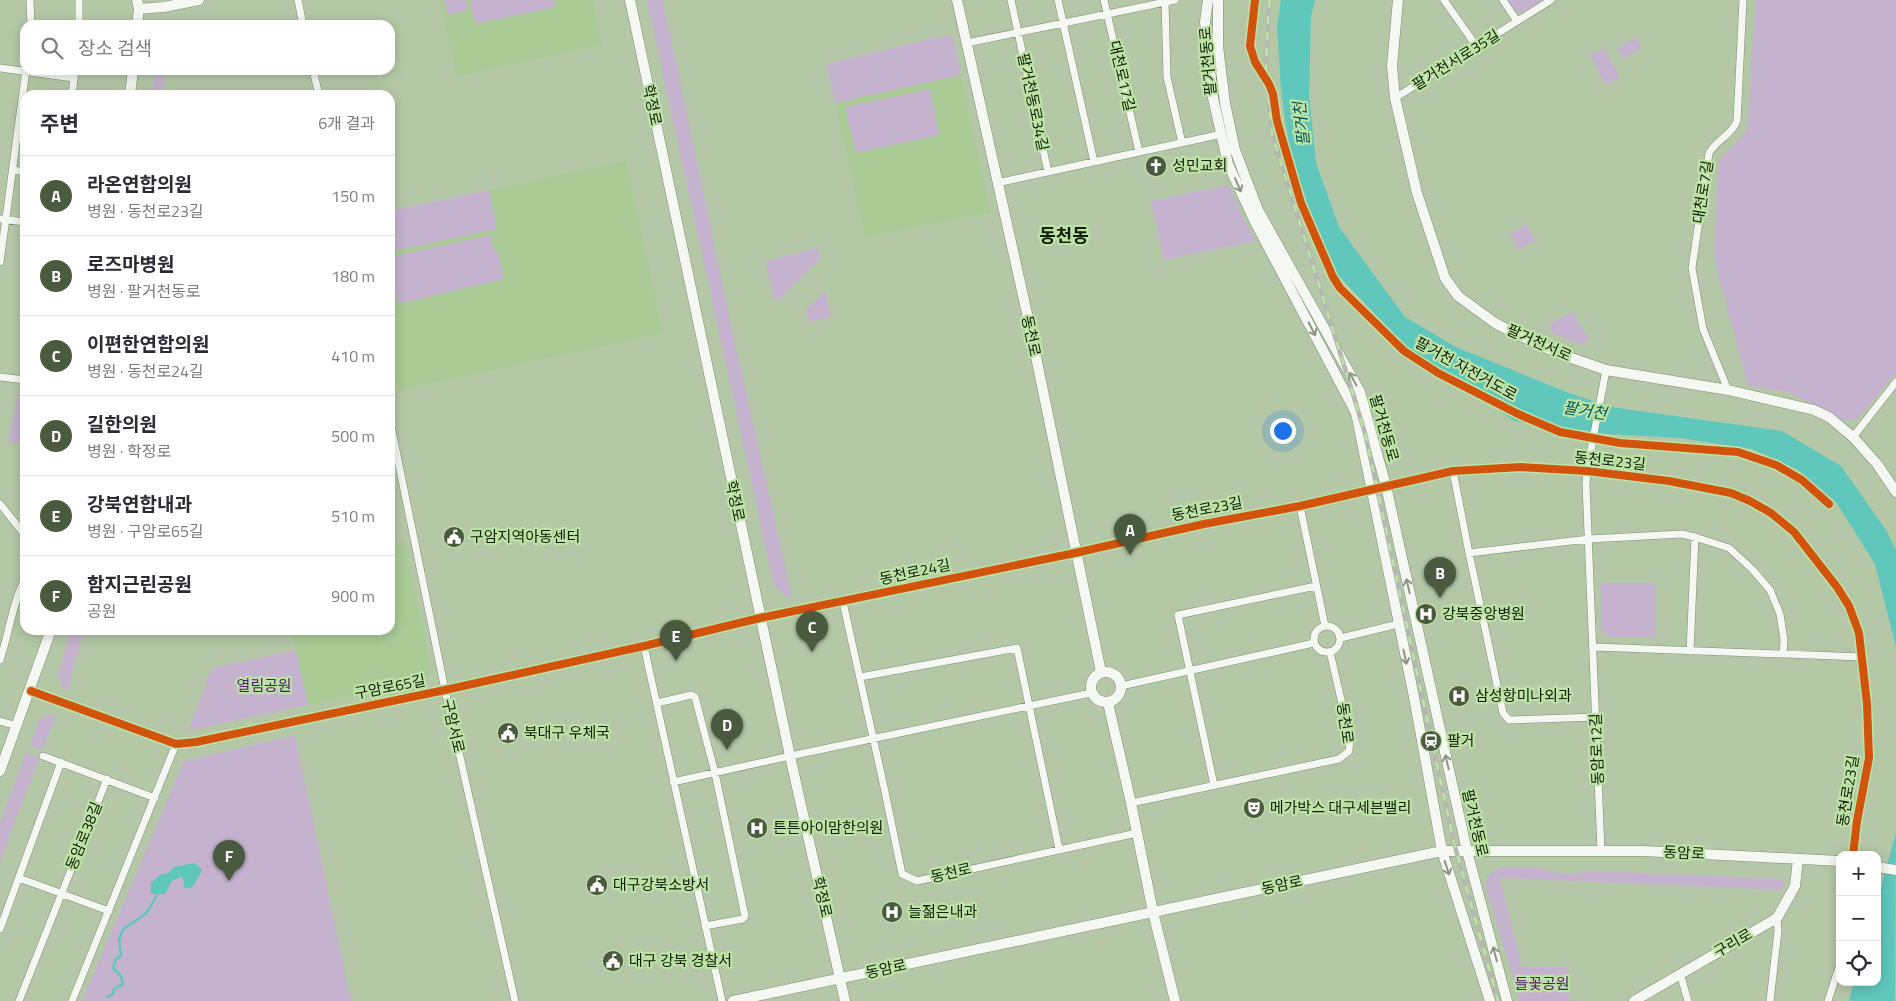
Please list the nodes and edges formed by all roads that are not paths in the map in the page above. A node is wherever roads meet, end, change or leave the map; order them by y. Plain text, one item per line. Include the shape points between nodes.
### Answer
1 (30, 0) edge
2 (79, 0) edge
3 (199, 0) edge
4 (298, 0) edge
5 (630, 0) edge
6 (957, 0) edge
7 (1011, 0) edge
8 (1058, 0) edge
9 (1104, 0) edge
10 (1175, 0) edge
11 (1208, 0) edge
12 (1218, 0) edge
13 (1398, 0) edge
14 (1444, 0) edge
15 (1503, 0) edge
16 (1551, 0) edge
17 (1744, 0) edge
18 (1164, 1) edge
19 (138, 4) edge
20 (1107, 15) junction
21 (31, 20) edge
22 (79, 20) edge
23 (137, 20) edge
24 (302, 20) edge
25 (1517, 21) junction
26 (1064, 24) junction
27 (1018, 33) junction
28 (967, 43) junction
29 (1477, 47) junction
30 (0, 68) edge
31 (20, 70) edge
32 (25, 75) edge
33 (74, 75) edge
34 (132, 75) edge
35 (314, 75) edge
36 (24, 90) edge
37 (72, 90) edge
38 (131, 90) edge
39 (318, 90) edge
40 (1395, 98) junction
41 (20, 117) edge
42 (1222, 134) junction
43 (1182, 143) junction
44 (1139, 152) junction
45 (1094, 162) junction
46 (13, 170) junction
47 (20, 171) edge
48 (1048, 172) junction
49 (997, 183) junction
50 (3, 219) edge
51 (20, 221) edge
52 (0, 262) edge
53 (1606, 370) junction
54 (0, 377) edge
55 (20, 379) edge
56 (1896, 382) edge
57 (1728, 390) junction
58 (1853, 437) junction
59 (395, 445) edge
60 (1453, 471) junction
61 (1587, 471) junction
62 (1386, 486) junction
63 (1895, 488) edge
64 (1372, 489) junction
65 (0, 504) edge
66 (1300, 506) junction
67 (20, 529) edge
68 (1695, 537) junction
69 (1589, 539) junction
70 (1075, 553) junction
71 (1468, 553) junction
72 (1316, 586) junction
73 (20, 590) edge
74 (843, 602) junction
75 (760, 618) junction
76 (1398, 624) junction
77 (1324, 626) junction
78 (49, 635) edge
79 (1341, 638) junction
80 (1314, 643) junction
81 (644, 646) junction
82 (1594, 647) junction
83 (1690, 650) junction
84 (1330, 652) junction
85 (1783, 654) junction
86 (1862, 657) junction
87 (0, 660) edge
88 (1190, 670) junction
89 (1101, 672) junction
90 (860, 677) junction
91 (1121, 686) junction
92 (31, 690) junction
93 (445, 690) junction
94 (1091, 693) junction
95 (656, 703) junction
96 (1108, 703) junction
97 (1029, 706) junction
98 (1596, 717) junction
99 (0, 721) edge
100 (17, 726) junction
101 (873, 738) junction
102 (176, 744) junction
103 (43, 756) dead end
104 (790, 756) junction
105 (61, 762) junction
106 (0, 771) edge
107 (715, 773) junction
108 (107, 779) junction
109 (673, 782) junction
110 (1214, 785) junction
111 (154, 798) junction
112 (1131, 802) junction
113 (1137, 833) junction
114 (1059, 849) junction
115 (1442, 851) junction
116 (1467, 851) junction
117 (1601, 851) junction
118 (1853, 851) edge
119 (1798, 859) junction
120 (1836, 861) edge
121 (1881, 867) edge
122 (1896, 870) edge
123 (19, 878) junction
124 (61, 894) junction
125 (109, 911) junction
126 (1153, 912) junction
127 (1777, 918) junction
128 (705, 926) junction
129 (0, 930) edge
130 (1680, 973) junction
131 (1836, 976) edge
132 (840, 978) junction
133 (19, 1001) edge
134 (72, 1001) edge
135 (515, 1001) edge
136 (722, 1001) edge
137 (733, 1001) edge
138 (845, 1001) edge
139 (1175, 1001) edge
140 (1490, 1001) edge
141 (1507, 1001) edge
142 (1634, 1001) edge
143 (1688, 1001) edge
144 (1770, 1001) edge
145 (1828, 1001) edge

1 - 21 street
2 - 22 street
3 - 19 main road via 164,8
4 - 24 street
5 - 75 main road, 학정로
6 - 28 main road, 동천로
7 - 27 street, 팔거천동로34길
8 - 26 street
9 - 20 street, 대천로17길
10 - 18 street, 팔거천동로34길
11 - 42 main road, 팔거천동로 via 1206,22 1213,98
62 -> 12 main road, 팔거천동로 via 1360,392 1258,210 1235,150 1218,46
13 - 40 main road, 팔거천서로 via 1392,66
14 - 29 street
15 - 25 street, 팔거천서로35길
16 - 25 street, 팔거천서로35길
17 - 57 street, 대천로7길 via 1737,121 1709,153 1692,268 1703,329
18 - 20 street, 팔거천동로34길
18 - 43 street via 1167,77
19 - 23 main road
20 - 26 street, 팔거천동로34길
20 - 44 street, 대천로17길
25 - 29 street, 팔거천서로35길
26 - 27 street, 팔거천동로34길
26 - 45 street
27 - 28 street, 팔거천동로34길
27 - 48 street, 팔거천동로34길
28 - 49 main road, 동천로
29 - 40 street, 팔거천서로35길
30 - 31 street
32 - 36 street
33 - 37 street
34 - 38 main road
35 - 39 street
40 - 53 main road, 팔거천서로 via 1417,193 1445,278 1458,296 1495,323 1560,354
41 - 46 street
42 - 43 street
42 -> 64 main road, 팔거천동로 via 1228,164 1255,222 1356,413
43 - 44 street
44 - 45 street
45 - 48 street
46 - 47 street
46 - 50 street
48 - 49 street
49 - 70 main road, 동천로
50 - 51 street
50 - 52 street
53 - 57 main road, 팔거천서로
53 - 61 street, 동암로12길
54 - 55 street
56 - 58 street
57 - 58 main road, 팔거천서로 via 1814,410 1829,417
58 - 63 main road, 팔거천서로
59 - 93 street, 구암서로
60 - 61 street, 동천로23길 via 1521,467
60 - 62 street, 동천로23길
60 - 71 street
61 - 69 street, 동암로12길
61 - 86 street, 동천로23길 via 1732,493 1771,513 1794,532 1837,587 1849,606 1859,633
62 - 64 street, 동천로23길
116 -> 62 main road, 팔거천동로
64 - 66 street, 동천로23길
64 - 76 main road, 팔거천동로
65 - 67 street
66 - 70 street, 동천로23길
66 - 72 street
68 - 69 street via 1682,534
68 - 83 street
68 - 85 street via 1728,548 1770,590 1780,614
69 - 71 street
69 - 82 street, 동암로12길
70 - 74 street, 동천로24길
70 - 89 main road, 동천로
71 - 98 street via 1503,713 1509,720
72 - 77 street
72 - 88 street via 1178,615
73 - 87 street
74 - 75 street, 동천로24길
74 - 90 street
75 - 81 street, 구암로65길
75 - 104 main road, 학정로
76 - 79 street
76 -> 115 main road, 팔거천동로
77 - 79 street via 1336,628
77 - 80 street via 1315,634
78 - 92 main road
79 - 84 street via 1339,646
80 - 84 street via 1320,650
80 - 88 street
81 - 93 street, 구암로65길
81 - 95 street
82 - 83 street
82 - 98 street, 동암로12길
83 - 85 street
84 - 110 street, 동천로 via 1350,738 1349,751 1339,758
85 - 86 street
86 - 118 street, 동천로23길 via 1869,758
88 - 91 street
88 - 110 street
89 - 91 main road via 1116,675
89 - 94 main road via 1093,678
90 - 97 street via 1017,648
90 - 101 street
91 - 96 main road via 1117,698
92 - 100 main road
92 - 102 street, 구암로65길
93 - 102 street, 구암로65길
93 - 135 street, 구암서로
94 - 96 main road via 1098,701
94 - 97 street
95 - 107 street via 691,695 696,697
95 - 109 street
96 - 112 main road
97 - 101 street
97 - 114 street
98 - 117 street, 동암로12길
99 - 100 street
100 - 106 main road
101 - 104 street
101 - 114 street, 동천로 via 902,874 908,878 918,881
102 - 111 street
103 - 105 street
104 - 107 street
104 - 132 main road, 학정로
105 - 108 street
105 - 123 street
107 - 109 street
107 - 128 street via 745,916
108 - 111 street
108 - 124 street, 동암로38길
109 - 128 street
110 - 112 street, 동천로
111 - 125 street
112 - 113 main road
113 - 114 street, 동천로
113 - 126 main road
115 - 116 main road, 동암로
115 - 126 main road, 동암로
115 -> 140 main road, 팔거천동로
116 - 117 main road, 동암로
141 -> 116 main road, 팔거천동로
117 - 119 main road, 동암로
119 - 120 main road, 동암로
119 - 127 main road via 1795,886
121 - 122 main road
123 - 124 street
123 - 129 street
124 - 125 street
124 - 133 street, 동암로38길
125 - 134 street
126 - 132 main road, 동암로
126 - 139 main road
127 - 130 main road, 구리로
127 - 144 street
128 - 136 street
130 - 142 main road, 구리로
130 - 143 street
131 - 145 street
132 - 137 main road, 동암로
132 - 138 main road, 학정로

